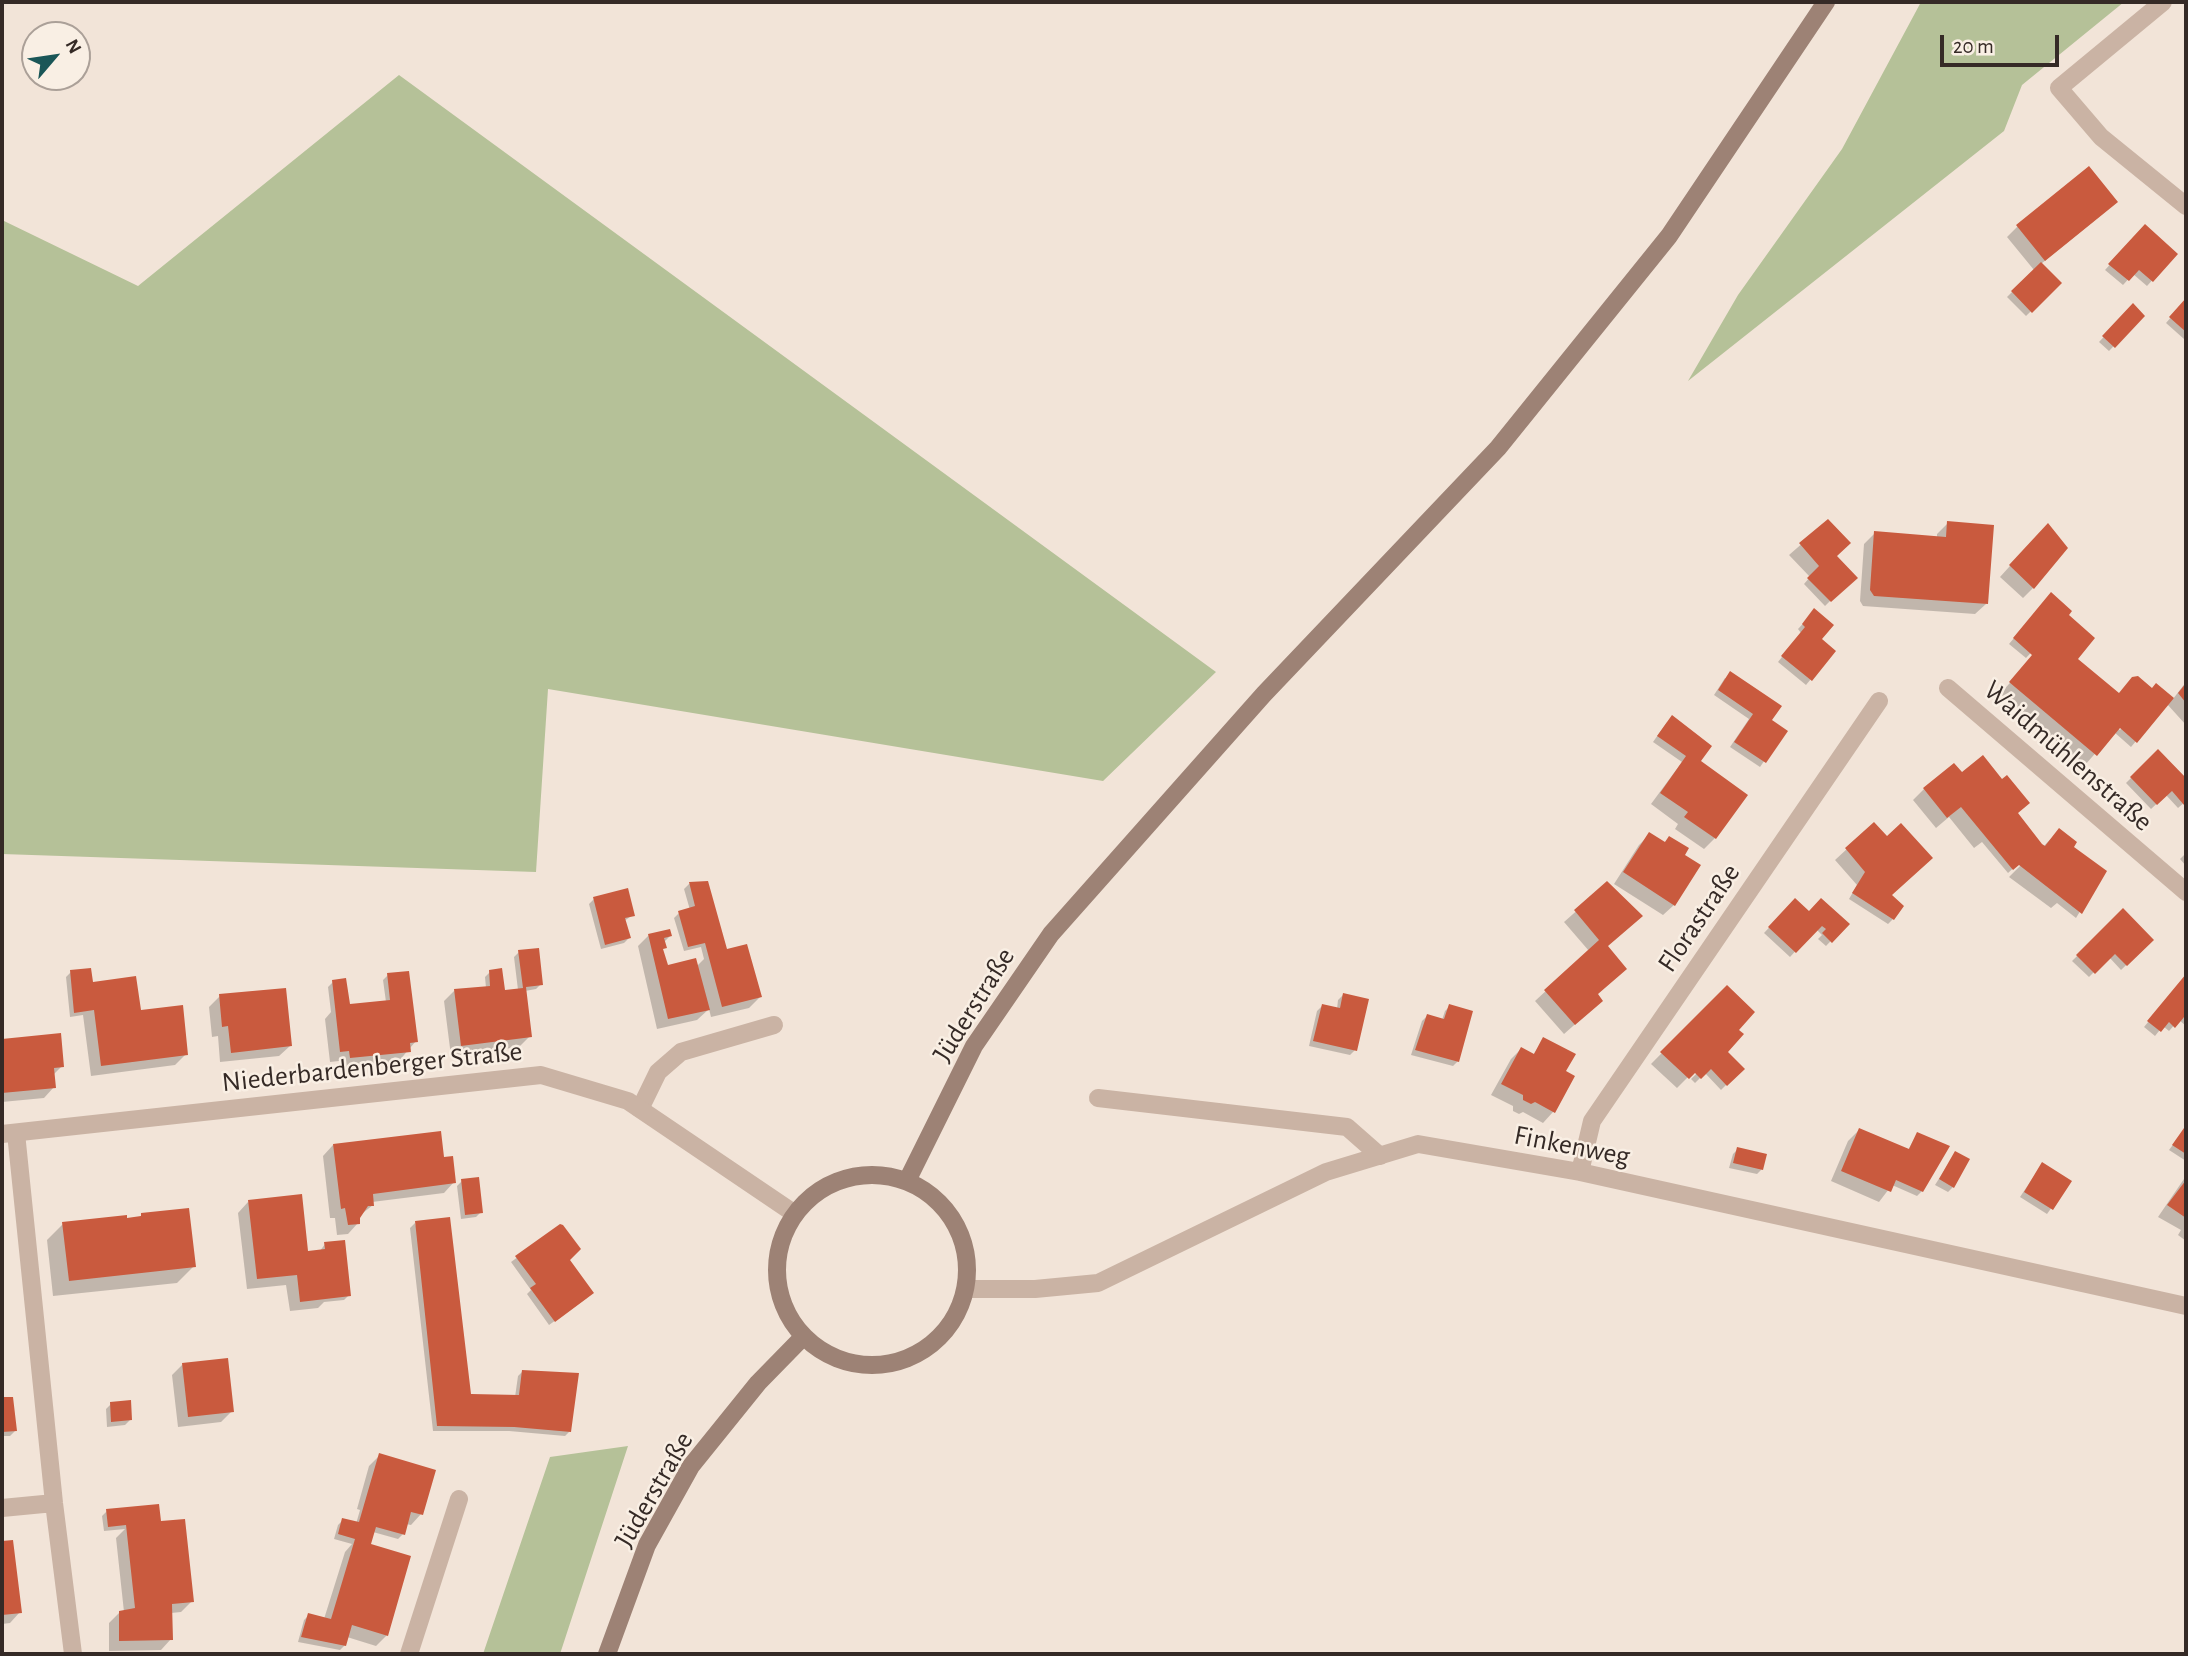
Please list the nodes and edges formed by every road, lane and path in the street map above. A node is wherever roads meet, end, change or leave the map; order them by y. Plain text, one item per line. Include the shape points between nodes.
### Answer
1 (1826, 2) edge
2 (2162, 2) edge
3 (2186, 206) edge
4 (1948, 688) dead end
5 (1879, 701) dead end
6 (2186, 892) edge
7 (775, 1025) dead end
8 (1098, 1098) dead end
9 (640, 1109) junction
10 (9, 1134) edge
11 (1380, 1156) junction
12 (1580, 1172) junction
13 (907, 1181) junction
14 (795, 1214) junction
15 (966, 1289) junction
16 (2186, 1306) edge
17 (802, 1338) junction
18 (460, 1499) dead end
19 (54, 1503) junction
20 (2, 1508) edge
21 (74, 1654) edge
22 (410, 1654) edge
23 (607, 1654) edge

1 - 13 main road, Jüderstraße via 1669,236 1498,448 1264,694 1051,934 974,1046
2 - 3 street via 2059,88 2101,136
4 - 6 street, Waidmühlenstraße
5 - 12 street, Florastraße via 1592,1121
7 - 9 street via 681,1052 658,1072
8 - 11 street via 1347,1126
9 - 10 street, Niederbardenberger Straße via 628,1101 541,1074
9 - 14 street, Niederbardenberger Straße
10 - 19 street
11 - 12 street, Finkenweg via 1418,1144
11 - 15 street, Finkenweg via 1326,1172 1098,1283
12 - 16 street, Finkenweg
13 - 14 main road via 872,1174 837,1181
13 - 15 main road via 930,1194 949,1213 962,1236 968,1262
14 - 17 main road via 780,1244 777,1276 785,1308
15 - 17 main road via 956,1317 938,1340 913,1357 884,1365 855,1364
17 - 23 main road, Jüderstraße via 758,1383 691,1466 647,1545
18 - 22 street
19 - 20 street
19 - 21 street

